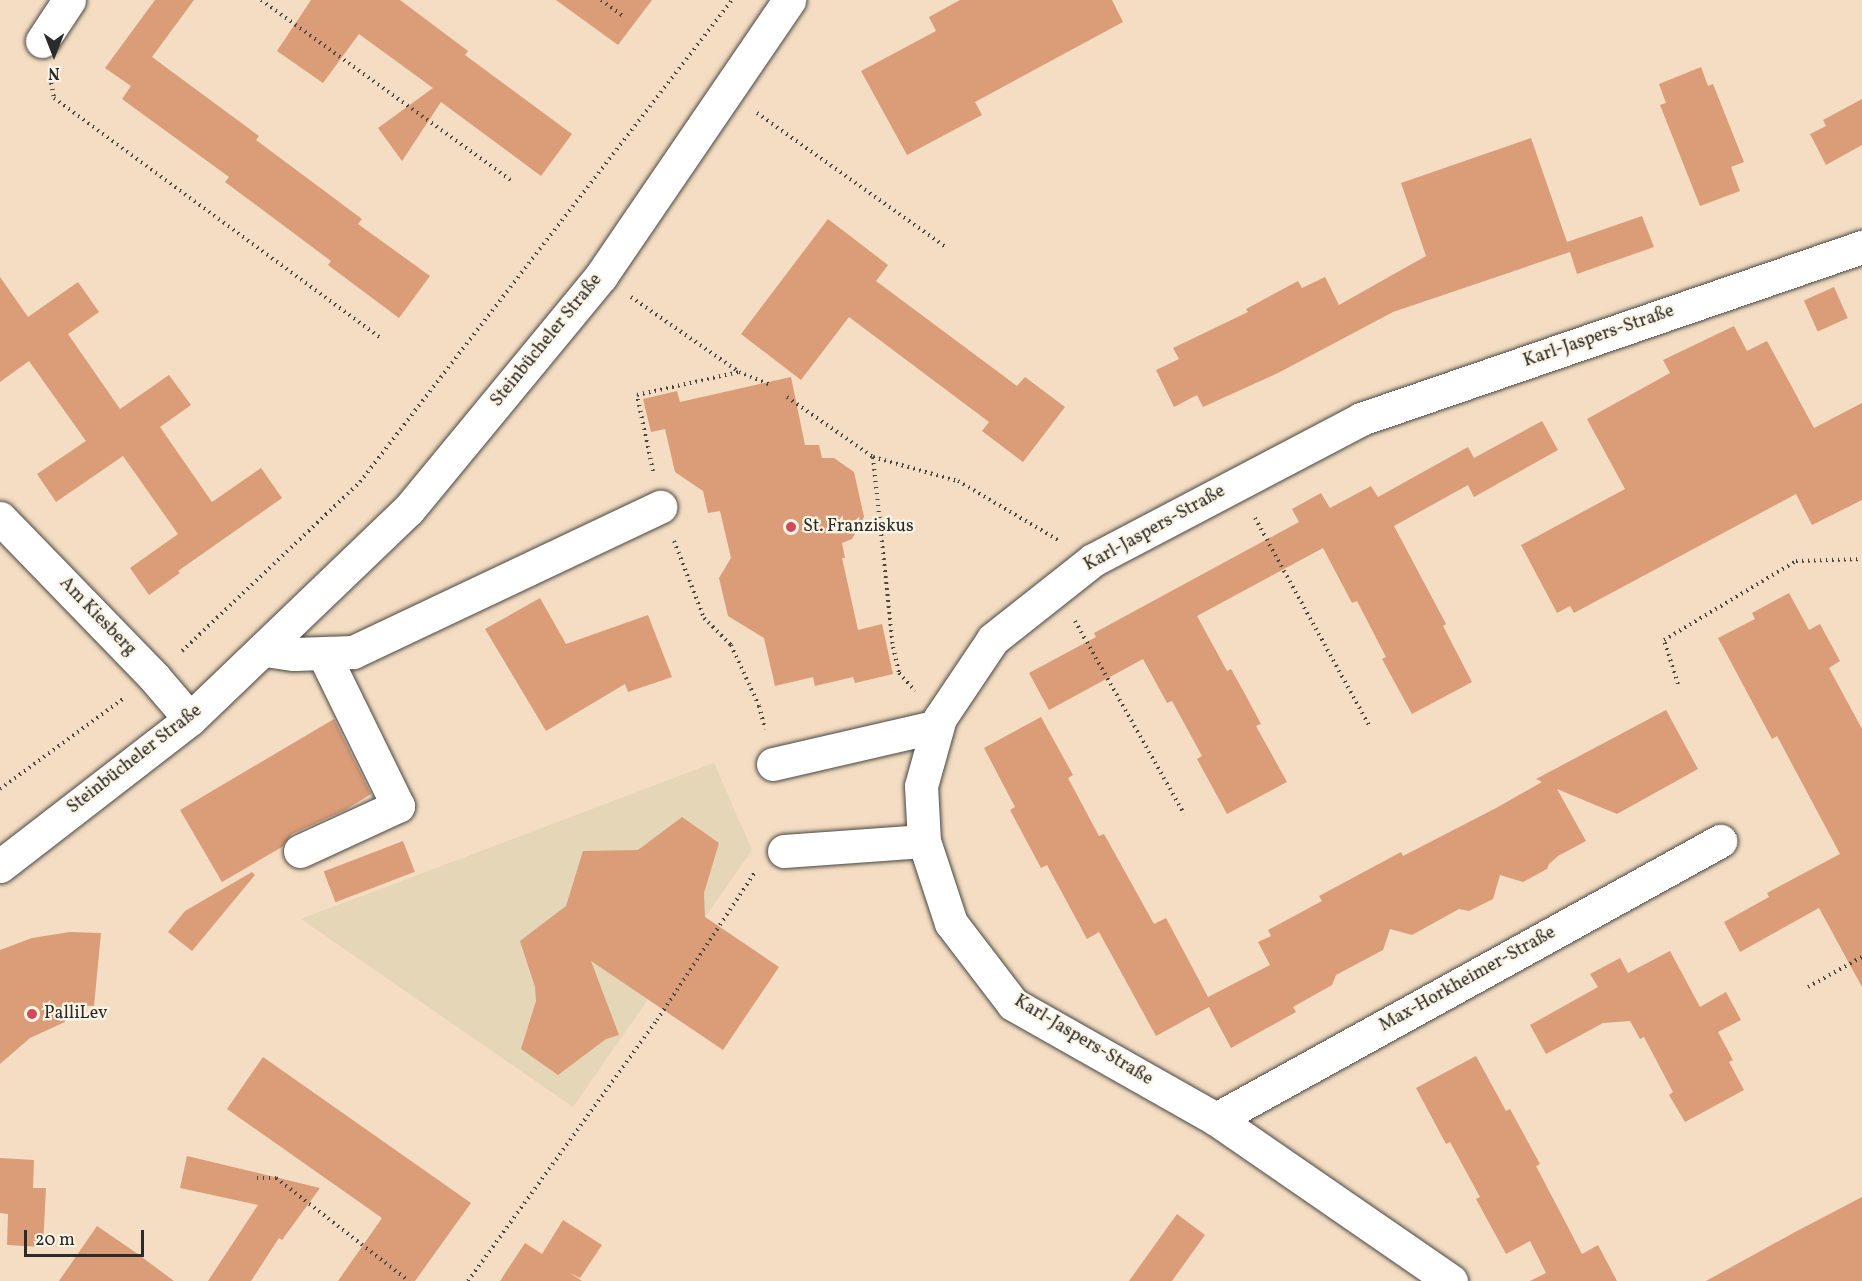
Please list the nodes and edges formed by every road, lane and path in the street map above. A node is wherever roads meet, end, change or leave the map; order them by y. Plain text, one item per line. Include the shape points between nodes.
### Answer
1 (69, 0) edge
2 (261, 0) edge
3 (601, 0) edge
4 (732, 0) edge
5 (789, 0) edge
6 (624, 17) dead end
7 (42, 41) joint
8 (728, 92) junction
9 (512, 182) dead end
10 (1862, 247) edge
11 (947, 248) dead end
12 (601, 276) junction
13 (381, 338) dead end
14 (739, 372) junction
15 (772, 385) dead end
16 (788, 397) dead end
17 (873, 457) junction
18 (1237, 484) junction
19 (660, 507) junction
20 (0, 518) edge
21 (1862, 559) edge
22 (1093, 560) junction
23 (1057, 588) junction
24 (265, 650) junction
25 (324, 655) junction
26 (899, 673) dead end
27 (154, 677) junction
28 (1678, 684) dead end
29 (190, 719) junction
30 (1368, 725) dead end
31 (938, 726) junction
32 (773, 764) joint
33 (0, 789) edge
34 (1184, 814) dead end
35 (924, 841) junction
36 (1720, 841) dead end
37 (784, 850) joint
38 (300, 851) dead end
39 (0, 866) edge
40 (1862, 957) edge
41 (1808, 987) dead end
42 (1216, 1119) junction
43 (257, 1178) dead end
44 (409, 1281) edge
45 (468, 1281) edge
46 (1451, 1281) edge

1 - 7 street
2 - 9 path
3 - 6 path
4 - 27 path via 360,482
5 - 8 street, Steinbücheler Straße
7 - 13 path via 54,98
8 - 11 path
8 - 12 street, Steinbücheler Straße
10 - 18 street, Karl-Jaspers-Straße via 1361,419
12 - 14 path
12 - 24 street, Steinbücheler Straße via 409,509
14 - 15 path
14 - 19 path via 637,395
16 - 17 path
17 - 22 path via 958,481
17 - 26 path
18 - 22 street, Karl-Jaspers-Straße
18 - 30 path
19 - 25 street via 354,652
19 - 32 path via 704,618 731,645 759,706
20 - 27 street, Am Kiesberg
21 - 28 path via 1796,561 1664,640
22 - 23 street, Karl-Jaspers-Straße
23 - 31 street, Karl-Jaspers-Straße via 993,639
23 - 34 path
24 - 25 street
24 - 29 street, Steinbücheler Straße
25 - 38 street via 398,806
27 - 29 street, Am Kiesberg
27 - 33 path
29 - 39 street, Steinbücheler Straße
31 - 32 street
31 - 35 street, Karl-Jaspers-Straße via 921,786
35 - 37 street
35 - 42 street, Karl-Jaspers-Straße via 951,923 1013,1004
36 - 42 street, Max-Horkheimer-Straße
37 - 45 path via 750,875 657,1020
40 - 41 path
42 - 46 street, Karl-Jaspers-Straße
43 - 44 path via 276,1178

